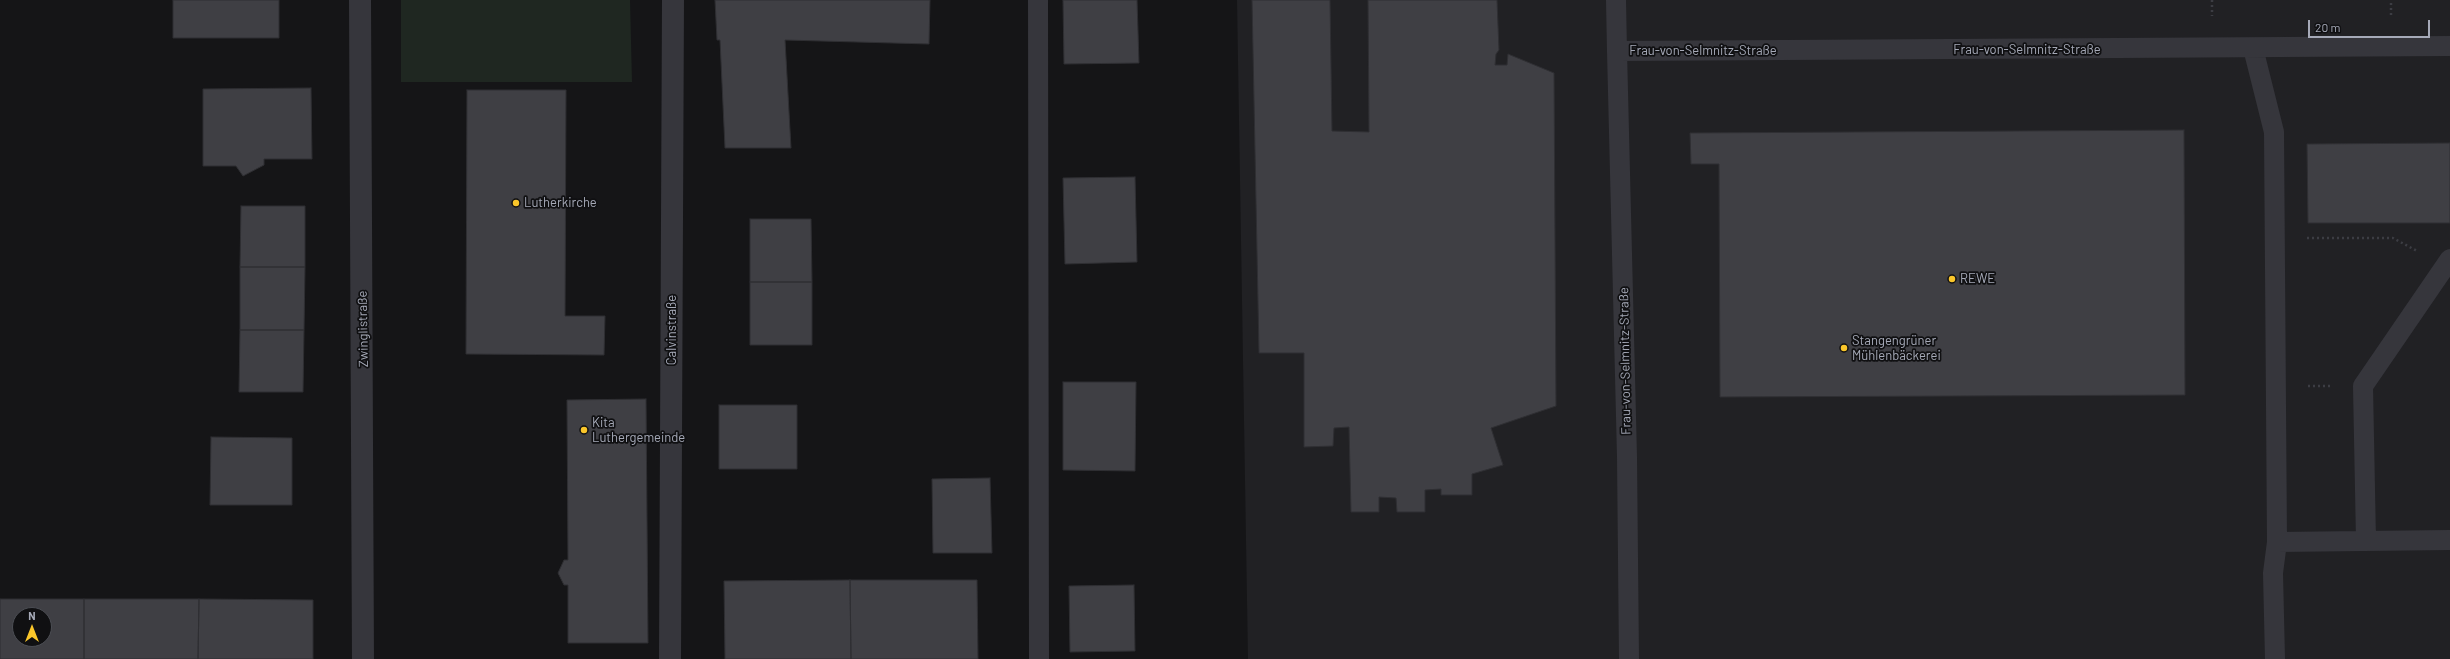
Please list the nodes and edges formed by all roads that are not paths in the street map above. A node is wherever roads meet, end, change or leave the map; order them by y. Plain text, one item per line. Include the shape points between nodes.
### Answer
1 (360, 0) edge
2 (673, 0) edge
3 (1038, 0) edge
4 (1616, 0) edge
5 (2450, 46) edge
6 (2253, 48) junction
7 (1617, 51) junction
8 (2448, 262) edge
9 (2450, 540) edge
10 (2366, 541) junction
11 (2277, 542) junction
12 (364, 659) edge
13 (670, 659) edge
14 (1039, 659) edge
15 (1629, 659) edge
16 (2275, 659) edge

1 - 12 street, Zwinglistraße
2 - 13 street, Calvinstraße
3 - 14 lane
4 - 7 lane
5 - 6 lane, Frau-von-Selmnitz-Straße
6 - 7 lane, Frau-von-Selmnitz-Straße
6 - 11 lane via 2274,132
7 - 15 lane, Frau-von-Selmnitz-Straße via 1627,450
8 - 10 lane via 2363,386
9 - 10 lane
10 - 11 lane
11 - 16 lane via 2273,573

